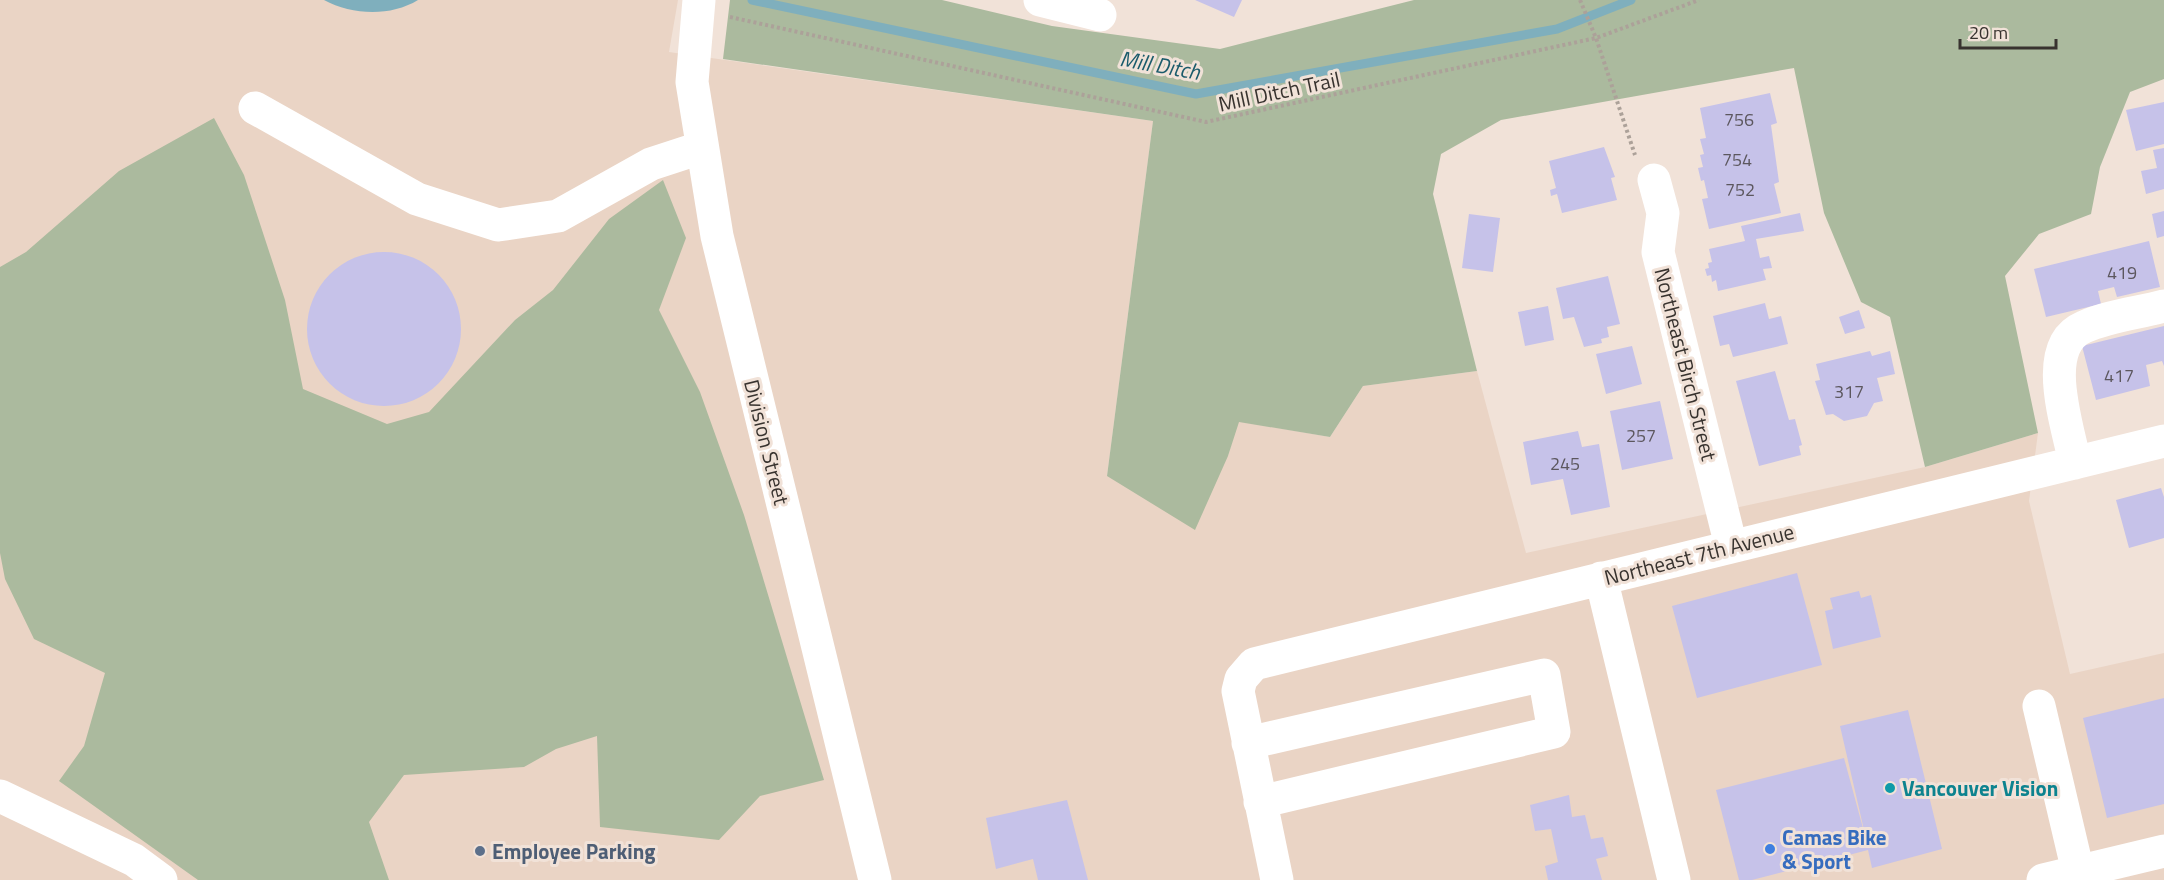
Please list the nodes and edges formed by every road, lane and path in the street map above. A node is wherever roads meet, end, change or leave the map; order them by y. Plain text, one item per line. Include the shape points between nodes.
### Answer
1 (1040, 0) edge
2 (1580, 0) edge
3 (1699, 0) edge
4 (705, 7) edge
5 (1100, 15) dead end
6 (1595, 36) junction
7 (255, 108) dead end
8 (700, 148) junction
9 (1654, 180) joint
10 (2164, 306) edge
11 (2164, 441) edge
12 (2075, 463) junction
13 (1731, 546) junction
14 (1601, 578) junction
15 (2039, 706) dead end
16 (1248, 743) junction
17 (0, 796) edge
18 (1260, 802) junction
19 (2164, 851) edge
20 (2079, 876) edge
21 (161, 880) edge
22 (875, 880) edge
23 (1277, 880) edge
24 (1674, 880) edge
25 (2043, 880) edge

1 - 5 street
2 - 6 path
3 - 6 path, Mill Ditch Trail
4 - 6 path, Mill Ditch Trail via 1206,122
4 - 8 street, Division Street via 692,82
6 - 9 path via 1639,168
7 - 8 street via 417,199 498,225 558,216 651,164
8 - 22 street, Division Street via 737,324
9 - 13 street, Northeast Birch Street via 1663,213 1658,252
10 - 12 street via 2084,327 2069,336 2059,356 2059,378
11 - 12 street, Northeast 7th Avenue
12 - 13 street, Northeast 7th Avenue
13 - 14 street, Northeast 7th Avenue
14 - 16 street, Northeast 7th Avenue via 1254,664 1241,679 1238,691
14 - 24 street
15 - 20 street
16 - 18 street
16 - 18 street via 1544,675 1554,732
17 - 21 street via 134,861
18 - 23 street
19 - 20 street
20 - 25 street

